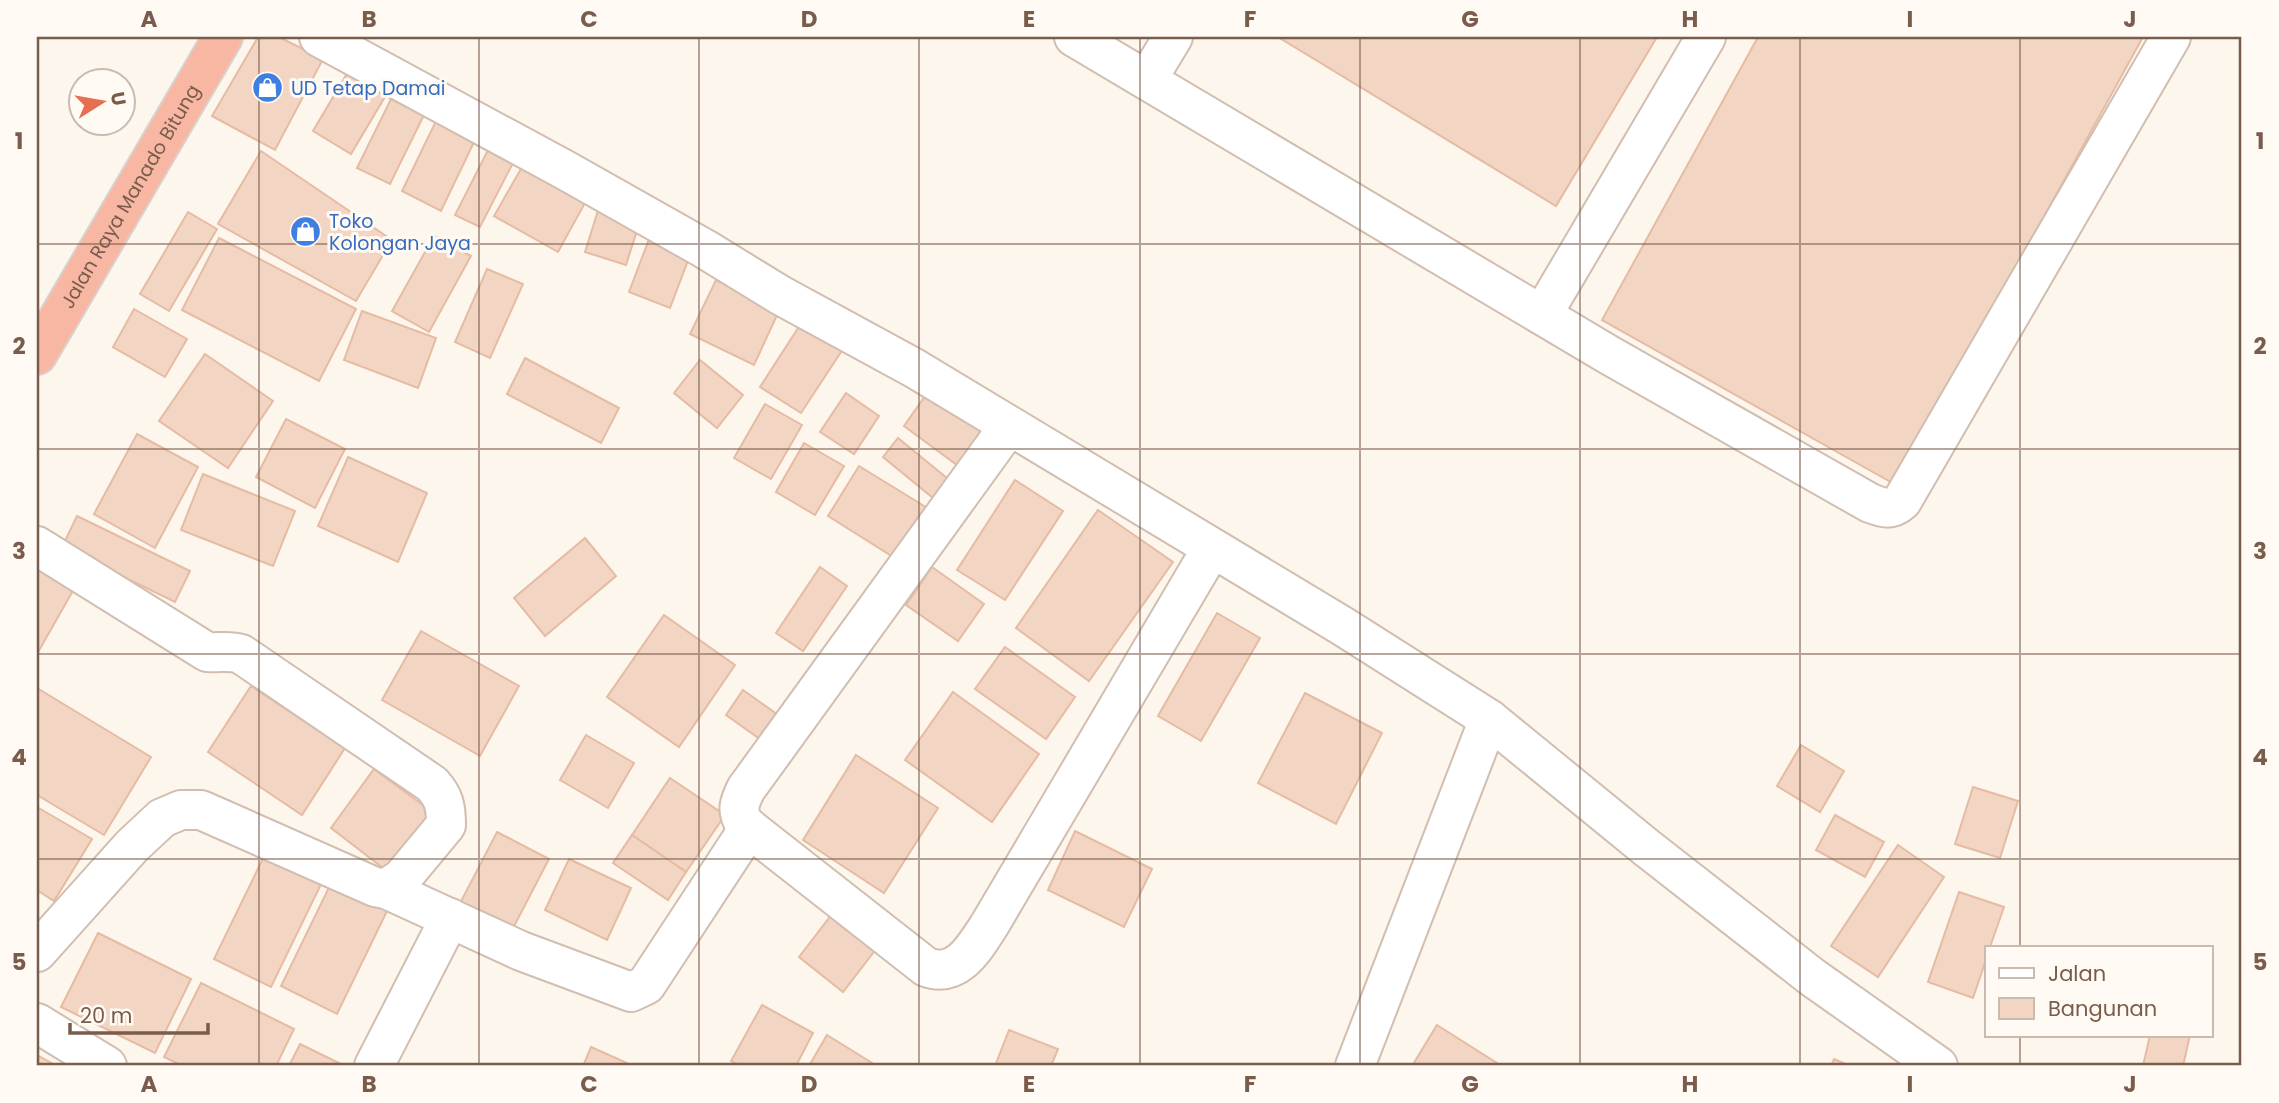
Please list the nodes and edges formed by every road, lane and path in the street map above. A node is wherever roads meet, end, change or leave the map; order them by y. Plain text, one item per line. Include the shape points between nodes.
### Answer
1 (223, 37) edge
2 (318, 37) edge
3 (1074, 37) edge
4 (1173, 37) edge
5 (1706, 37) edge
6 (2171, 37) edge
7 (1147, 80) junction
8 (1542, 315) junction
9 (37, 355) edge
10 (1009, 426) junction
11 (37, 546) edge
12 (1212, 548) junction
13 (1489, 719) junction
14 (748, 828) junction
15 (386, 889) junction
16 (450, 918) junction
17 (37, 952) edge
18 (37, 1023) edge
19 (107, 1066) edge
20 (374, 1066) edge
21 (1355, 1066) edge
22 (1938, 1066) edge

1 - 9 highway, Jalan Raya Manado Bitung
2 - 10 street via 565,170
3 - 7 street
4 - 7 street
5 - 8 street
6 - 8 street via 1895,507 1870,503
7 - 8 street
10 - 12 street
10 - 14 street via 746,789 739,811
11 - 15 street via 207,652 241,654 432,784 442,796 446,825 402,878
12 - 13 street
12 - 14 street via 990,924 958,964 936,971 926,967
13 - 21 street
13 - 22 street via 1812,977
14 - 16 street via 646,985 631,992 521,951
15 - 16 street
15 - 17 street via 201,810 181,810 162,818 132,846
16 - 20 street
18 - 19 street

